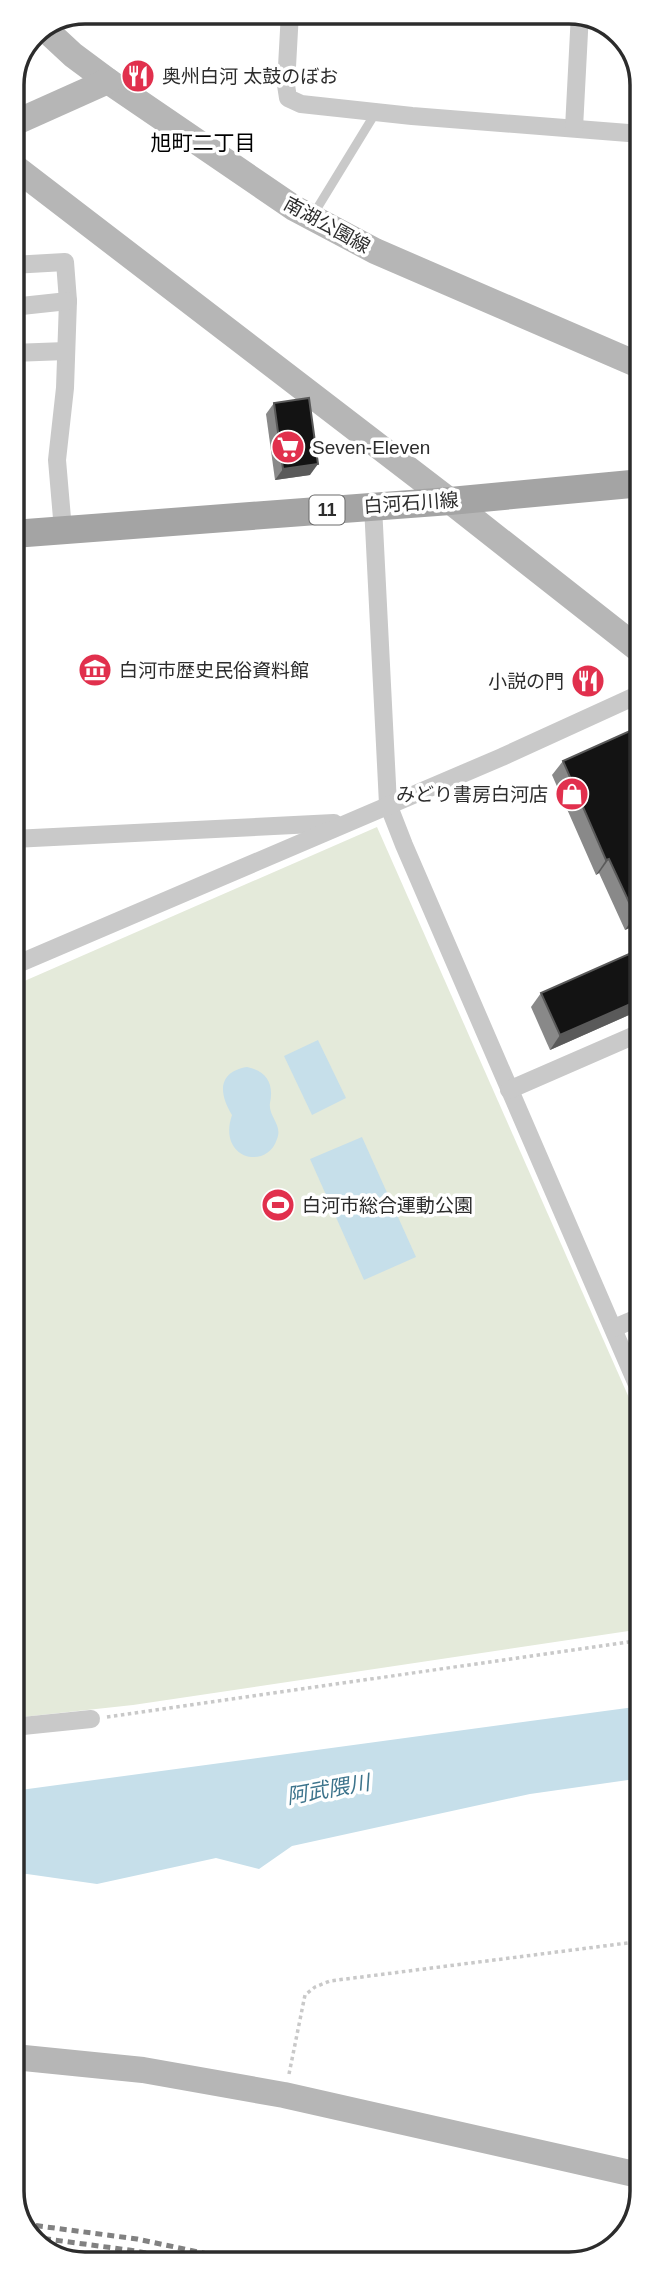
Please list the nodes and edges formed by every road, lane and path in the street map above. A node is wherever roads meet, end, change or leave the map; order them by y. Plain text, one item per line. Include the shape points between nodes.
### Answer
1 (289, 24) edge
2 (579, 26) edge
3 (51, 35) edge
4 (108, 81) junction
5 (376, 112) junction
6 (24, 119) edge
7 (574, 128) junction
8 (630, 133) edge
9 (24, 174) edge
10 (312, 218) junction
11 (24, 264) edge
12 (68, 301) junction
13 (24, 306) edge
14 (66, 351) junction
15 (24, 353) edge
16 (630, 361) edge
17 (630, 484) edge
18 (450, 501) junction
19 (373, 506) junction
20 (63, 530) junction
21 (24, 533) edge
22 (630, 644) edge
23 (630, 698) edge
24 (388, 804) junction
25 (344, 823) junction
26 (24, 838) edge
27 (24, 962) edge
28 (630, 1037) edge
29 (509, 1090) junction
30 (630, 1321) edge
31 (614, 1328) junction
32 (630, 1367) edge
33 (630, 1642) edge
34 (91, 1719) joint
35 (24, 1726) edge
36 (630, 1943) edge
37 (24, 2058) edge
38 (284, 2095) junction
39 (630, 2173) edge

1 - 5 street via 288,98 301,104
2 - 7 street
3 - 4 street, 南湖公園線
4 - 6 street
4 - 10 street, 南湖公園線
5 - 7 street
5 - 10 lane
7 - 8 street
9 - 18 street
10 - 16 street, 南湖公園線 via 375,251
11 - 12 street via 65,262
12 - 13 street
12 - 14 street
14 - 15 street
14 - 20 street via 57,460
17 - 18 main road, 白河石川線 / 11
18 - 19 main road, 白河石川線 / 11
18 - 22 street
19 - 20 main road, 白河石川線 / 11
19 - 24 street
20 - 21 main road, 白河石川線 / 11
23 - 24 street
24 - 25 street
24 - 29 street
25 - 26 street
25 - 27 street
28 - 29 street
29 - 31 street
30 - 31 street
31 - 32 street
33 - 34 path
34 - 35 street
36 - 38 path via 330,1981 315,1987 305,1995
37 - 38 street via 143,2070
38 - 39 street

